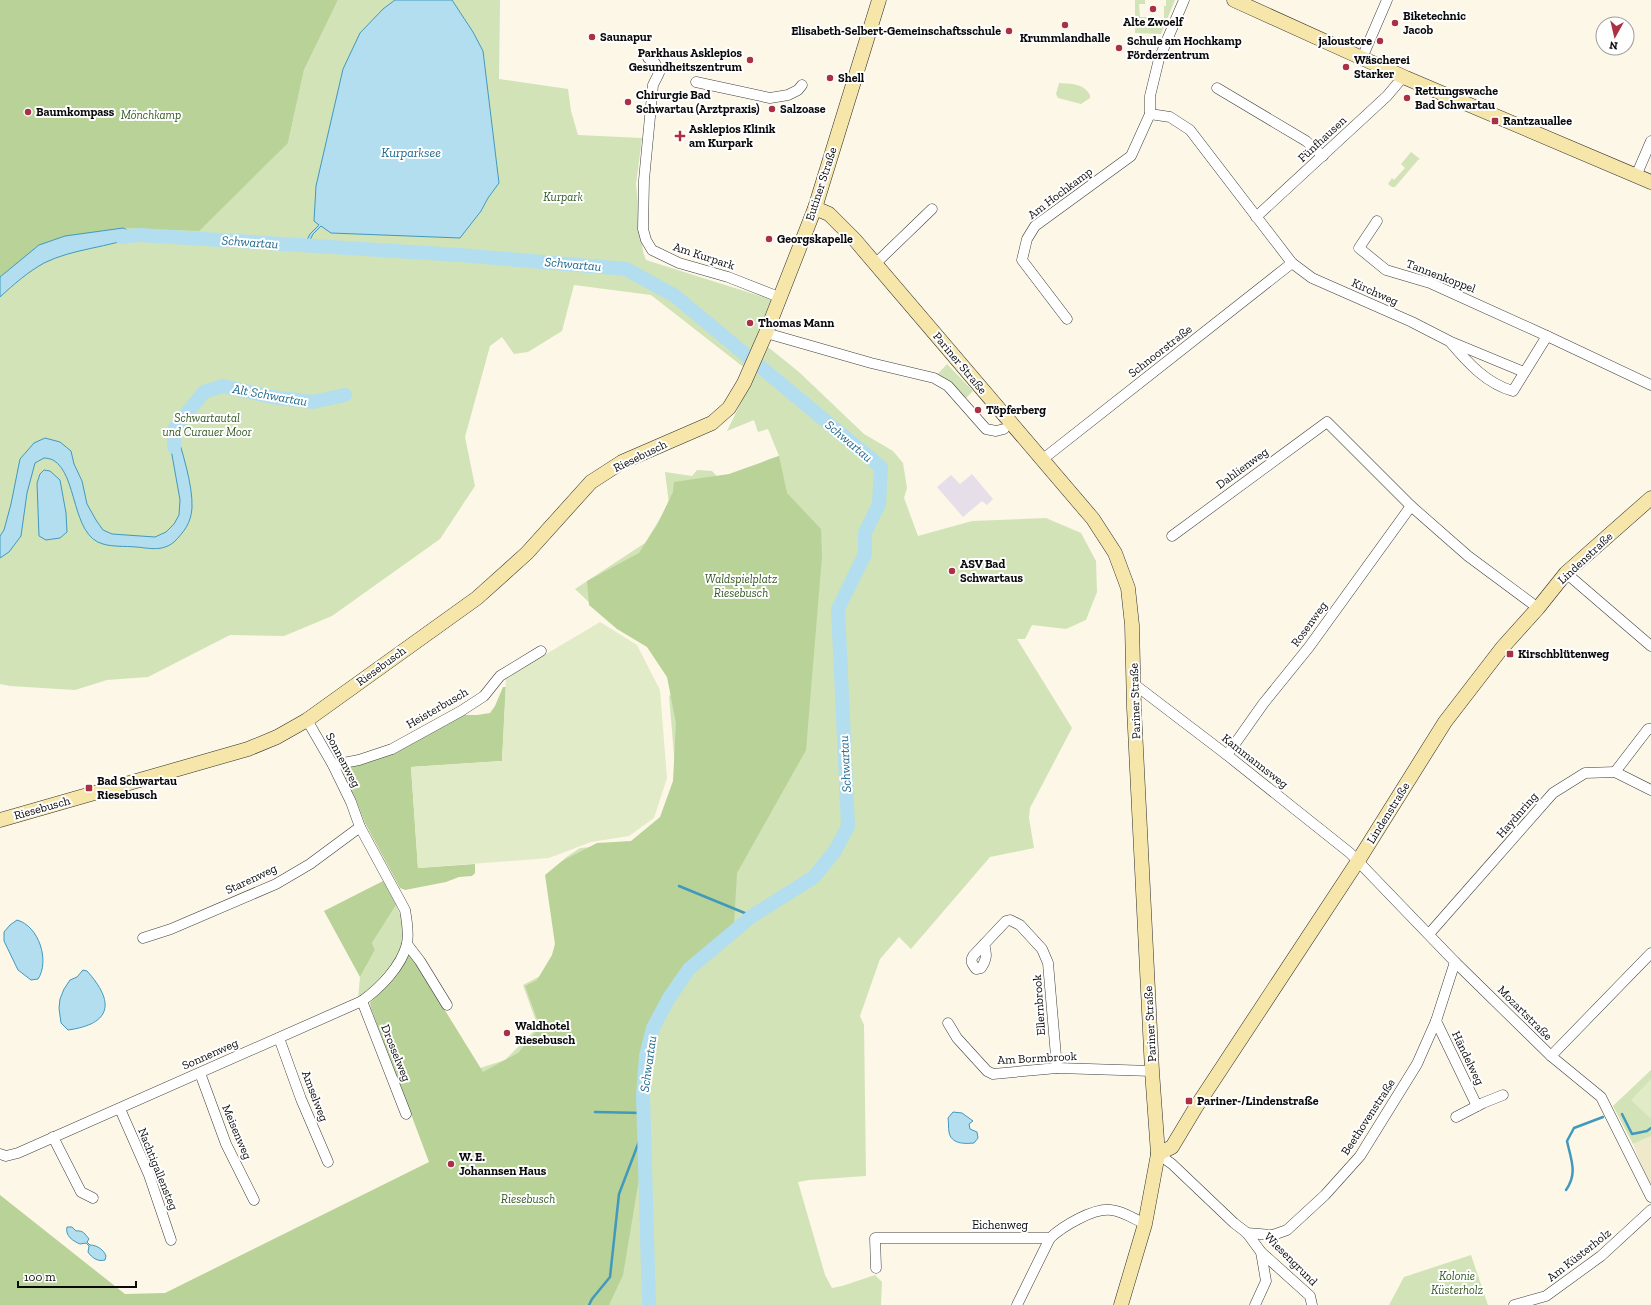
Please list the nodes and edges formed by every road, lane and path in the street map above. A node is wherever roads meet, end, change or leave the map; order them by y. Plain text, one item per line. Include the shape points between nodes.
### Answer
1 (879, 0) edge
2 (1184, 0) edge
3 (1234, 0) edge
4 (1387, 0) edge
5 (648, 58) dead end
6 (1362, 58) junction
7 (1402, 77) junction
8 (696, 82) dead end
9 (802, 85) dead end
10 (1218, 88) dead end
11 (1150, 114) junction
12 (1651, 141) edge
13 (1323, 156) junction
14 (1636, 176) junction
15 (1651, 182) edge
16 (815, 208) junction
17 (932, 209) dead end
18 (1256, 217) junction
19 (1377, 221) dead end
20 (1292, 263) junction
21 (875, 264) junction
22 (779, 297) junction
23 (1067, 319) dead end
24 (766, 333) junction
25 (1547, 336) junction
26 (1449, 341) junction
27 (1524, 372) junction
28 (1651, 385) edge
29 (712, 424) joint
30 (1004, 429) dead end
31 (1043, 459) junction
32 (1651, 498) edge
33 (1411, 506) junction
34 (1172, 536) dead end
35 (1566, 573) junction
36 (1538, 608) junction
37 (1651, 646) edge
38 (541, 651) dead end
39 (1134, 684) junction
40 (307, 720) junction
41 (1651, 729) edge
42 (1227, 755) junction
43 (333, 765) junction
44 (1615, 772) junction
45 (1651, 790) edge
46 (0, 820) edge
47 (360, 827) junction
48 (1358, 861) junction
49 (1429, 934) junction
50 (143, 938) dead end
51 (407, 944) junction
52 (984, 944) dead end
53 (1651, 953) edge
54 (1454, 962) junction
55 (362, 1001) junction
56 (447, 1004) dead end
57 (1436, 1021) junction
58 (948, 1023) dead end
59 (279, 1038) junction
60 (1550, 1056) junction
61 (1057, 1068) junction
62 (1152, 1071) junction
63 (200, 1073) junction
64 (1503, 1095) dead end
65 (1477, 1106) junction
66 (120, 1109) junction
67 (406, 1114) dead end
68 (1456, 1117) dead end
69 (53, 1137) junction
70 (0, 1154) edge
71 (1158, 1154) junction
72 (328, 1162) dead end
73 (1651, 1197) edge
74 (93, 1198) dead end
75 (254, 1200) dead end
76 (1651, 1210) edge
77 (1145, 1224) junction
78 (1247, 1232) junction
79 (1050, 1238) junction
80 (171, 1240) dead end
81 (1261, 1252) junction
82 (876, 1268) dead end
83 (1017, 1305) edge
84 (1121, 1305) edge
85 (1255, 1305) edge
86 (1312, 1305) edge
87 (1514, 1305) edge

1 - 16 street, Eutiner Straße
2 - 11 street, Am Hochkamp via 1160,59 1150,96
3 - 6 street
4 - 6 street
5 - 22 street, Am Kurpark via 655,63 658,73 653,85 644,180 643,229 646,240 652,250 679,263 728,277
6 - 7 street
7 - 13 street, Fünfhausen via 1387,96
7 - 14 street
8 - 9 street via 770,98 788,95
10 - 13 street via 1306,141
11 - 18 street via 1170,117 1190,130
11 - 23 street, Am Hochkamp via 1131,156 1035,226 1027,239 1022,260
12 - 14 street
13 - 18 street, Fünfhausen
14 - 15 street
16 - 21 street, Pariner Straße via 829,214
16 - 22 street, Eutiner Straße
17 - 21 street
18 - 20 street
19 - 25 street, Tannenkoppel via 1359,248 1386,270 1430,283
20 - 26 street, Kirchweg via 1312,278
20 - 31 street, Schnoorstraße
21 - 31 street, Pariner Straße
22 - 24 street, Eutiner Straße
24 - 29 street, Eutiner Straße via 737,396 729,408
24 - 30 street via 934,378 948,386 986,429
25 - 27 street, Kirchweg
25 - 28 street
26 - 27 street, Kirchweg
26 - 27 street, Kirchweg via 1468,362 1499,387 1513,391
29 - 40 street, Riesebusch via 622,462 591,482 527,553 477,598
31 - 39 street, Pariner Straße via 1093,519 1122,568 1128,588 1132,625
32 - 35 street, Lindenstraße
33 - 34 street, Dahlienweg via 1327,422
33 - 36 street via 1468,556
33 - 42 street, Rosenweg
35 - 36 street, Lindenstraße
35 - 37 street
36 - 48 street, Lindenstraße via 1502,648 1444,722
38 - 43 street, Heisterbusch via 500,676 484,696 392,749
39 - 42 street, Kammannsweg
39 - 62 street, Pariner Straße
40 - 43 street, Sonnenweg
40 - 46 street, Riesebusch via 277,737 248,749
41 - 44 street via 1648,729
42 - 48 street, Kammannsweg
43 - 47 street, Sonnenweg
44 - 45 street, Haydnring
44 - 49 street, Haydnring via 1585,773 1554,794
47 - 50 street, Starenweg via 310,864 276,884 171,929
47 - 51 street, Sonnenweg via 404,910
48 - 49 street, Mozartstraße
48 - 71 street, Lindenstraße via 1172,1147
49 - 54 street, Mozartstraße
51 - 55 street, Sonnenweg via 399,962 386,979
51 - 56 street
52 - 61 street, Ellernbrook via 1010,920 1020,924 1042,949 1050,976
53 - 60 street
54 - 57 street, Beethovenstraße
54 - 60 street, Mozartstraße
55 - 59 street, Sonnenweg
55 - 67 street, Drosselweg
57 - 65 street, Händelweg
57 - 78 street, Beethovenstraße via 1418,1064 1360,1156 1325,1195 1286,1230 1272,1235
58 - 61 street, Am Bormbrook via 957,1038 987,1071 993,1074
59 - 63 street, Sonnenweg
59 - 72 street, Amselweg
60 - 73 street, Mozartstraße via 1601,1097
61 - 62 street, Am Bormbrook
62 - 71 street, Pariner Straße
63 - 66 street, Sonnenweg
63 - 75 street, Meisenweg via 226,1144
64 - 65 street
65 - 68 street
66 - 69 street, Sonnenweg
66 - 80 street, Nachtigallensteg via 148,1175
69 - 70 street, Sonnenweg via 18,1153 6,1156
69 - 74 street via 81,1192
71 - 77 street, Pariner Straße
71 - 78 street, Beethovenstraße
76 - 87 street, Am Küsterholz via 1601,1256 1546,1296
77 - 79 street via 1120,1212 1101,1210 1065,1227
77 - 84 street, Pariner Straße
78 - 81 street, Wiesengrund
79 - 82 street, Eichenweg via 875,1238
79 - 83 street
81 - 85 street via 1266,1281
81 - 86 street, Wiesengrund via 1310,1296

